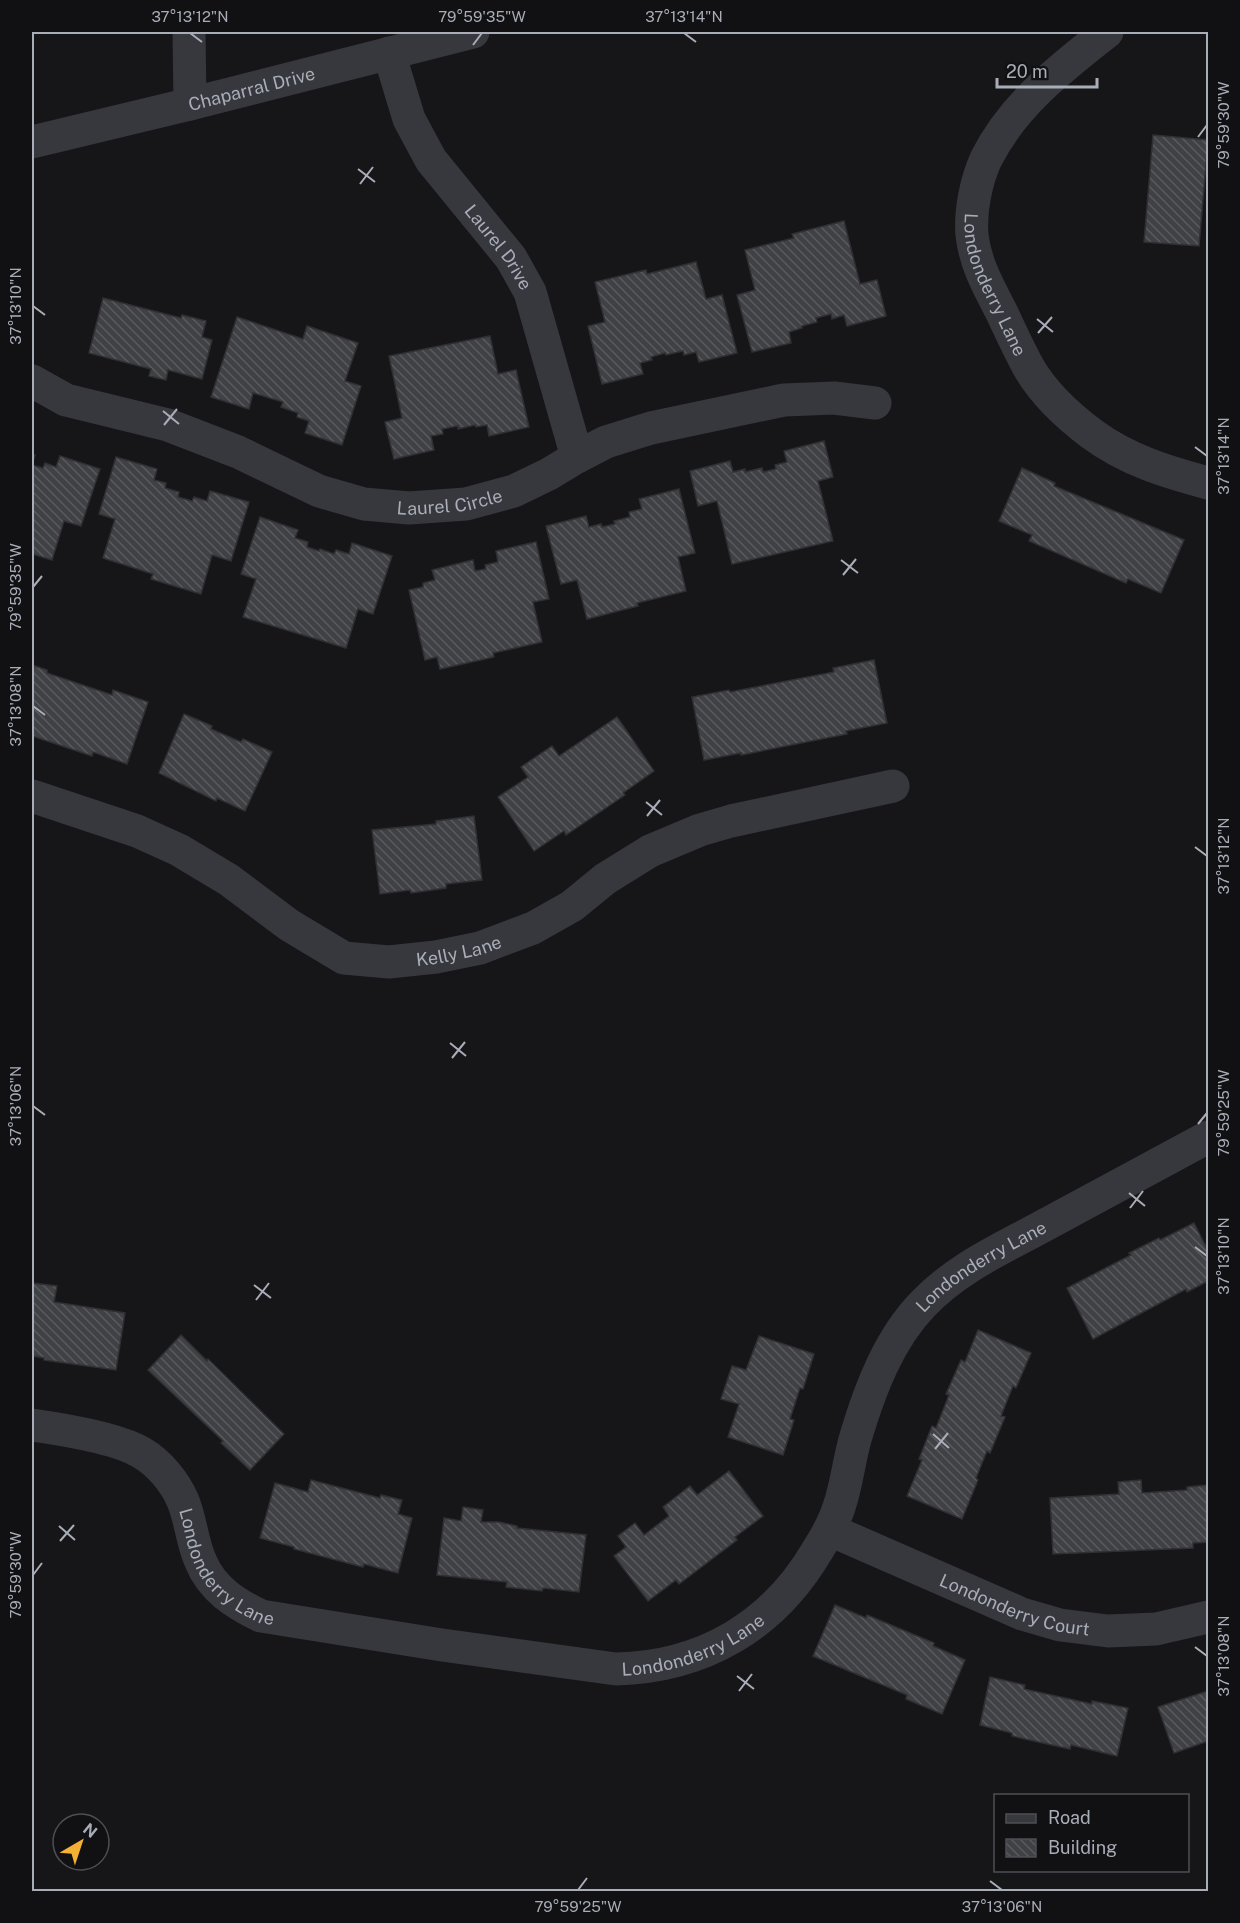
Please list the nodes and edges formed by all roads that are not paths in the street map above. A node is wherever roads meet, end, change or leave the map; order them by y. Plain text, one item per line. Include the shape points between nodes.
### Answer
1 (189, 32) edge
2 (473, 32) edge
3 (1107, 32) edge
4 (389, 53) junction
5 (190, 104) junction
6 (32, 142) edge
7 (32, 381) edge
8 (875, 403) dead end
9 (577, 457) junction
10 (1209, 483) edge
11 (893, 786) dead end
12 (32, 796) edge
13 (1209, 1137) edge
14 (32, 1425) edge
15 (830, 1530) junction
16 (1209, 1617) edge

1 - 5 street
2 - 4 street, Chaparral Drive
3 - 10 street, Londonderry Lane via 1048,79 1014,116 986,160 975,192 972,234 979,268 1030,370 1057,404 1092,434 1133,459
4 - 5 street, Chaparral Drive
4 - 9 street, Laurel Drive via 409,119 431,160 511,258 530,292
5 - 6 street, Chaparral Drive
7 - 9 street, Laurel Circle via 66,400 168,425 238,452 319,491 364,504 409,508 466,504 514,491
8 - 9 street, Laurel Circle via 834,398 784,400 651,428 606,442
11 - 12 street, Kelly Lane via 700,830 651,851 533,928 480,948 389,962 344,958 179,850 137,831
13 - 15 street, Londonderry Lane via 965,1268 924,1303 901,1330 875,1382
14 - 15 street, Londonderry Lane via 127,1445 144,1454 166,1474 183,1501 201,1563 215,1586 236,1604 261,1616 616,1670 677,1662 749,1629 777,1606 806,1571
15 - 16 street, Londonderry Court via 1022,1614 1060,1625 1156,1629

